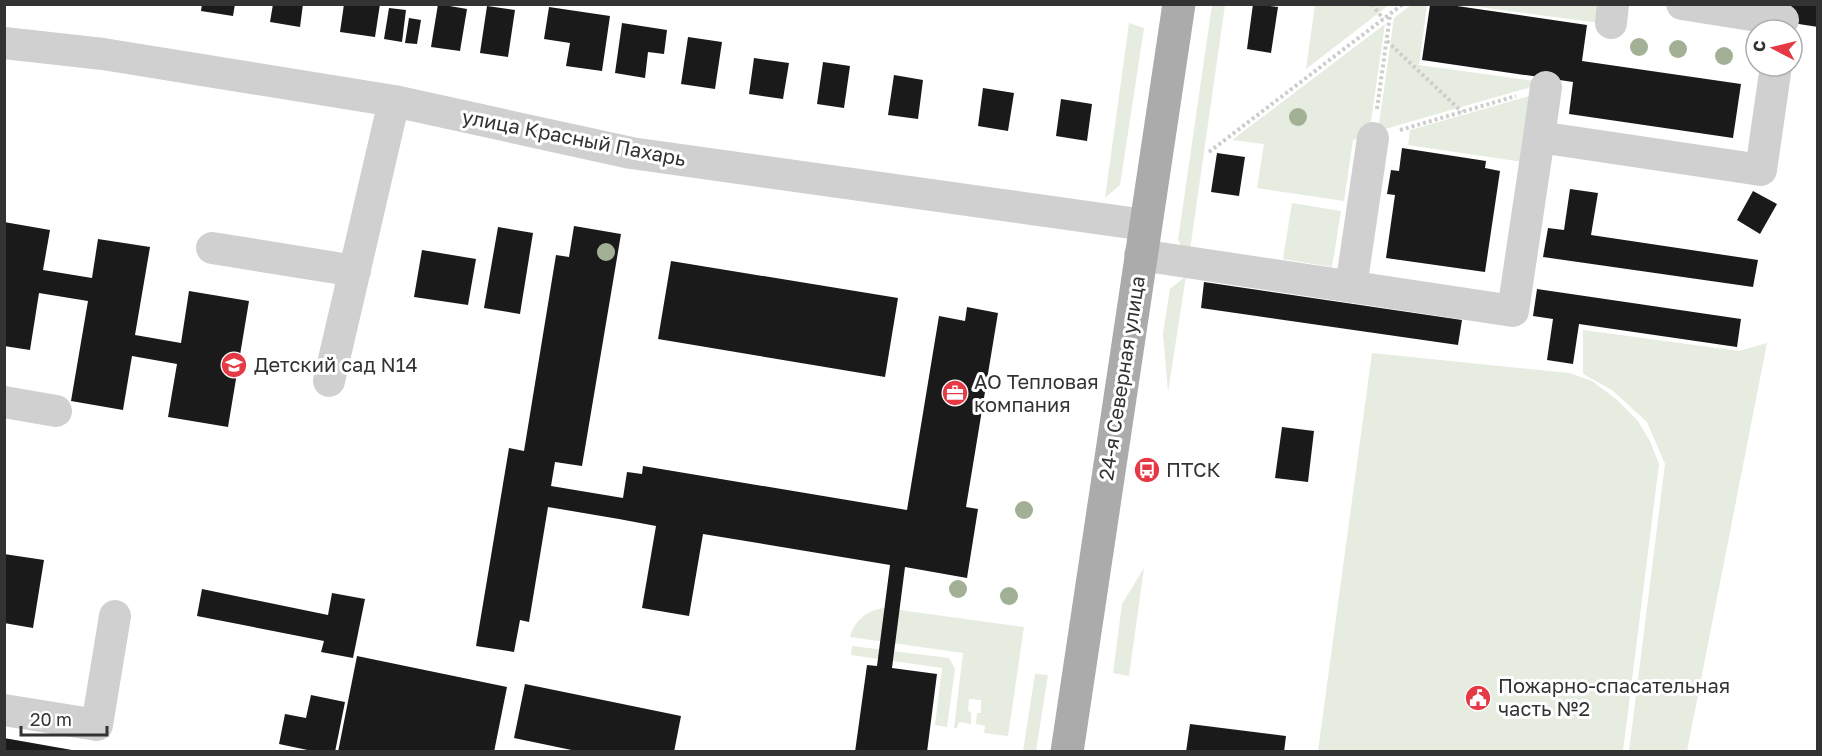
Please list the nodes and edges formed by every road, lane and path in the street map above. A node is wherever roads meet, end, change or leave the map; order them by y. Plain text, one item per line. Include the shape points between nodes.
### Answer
1 (1179, 4) edge
2 (1372, 4) edge
3 (1403, 4) edge
4 (1682, 4) edge
5 (1390, 15) junction
6 (1783, 18) edge
7 (1383, 19) junction
8 (1386, 40) junction
9 (4, 43) edge
10 (1774, 78) edge
11 (1546, 87) joint
12 (394, 101) junction
13 (1462, 112) junction
14 (1539, 137) junction
15 (1373, 138) junction
16 (1209, 152) dead end
17 (1143, 240) junction
18 (212, 248) dead end
19 (355, 272) junction
20 (1351, 287) junction
21 (328, 381) dead end
22 (4, 402) edge
23 (57, 411) dead end
24 (115, 616) dead end
25 (4, 710) edge
26 (1067, 752) edge

1 - 17 main road, 24-я Северная улица
2 - 7 path
3 - 5 path
4 - 6 street
5 - 7 path
5 - 8 path
7 - 16 path
8 - 13 path
8 - 15 path
9 - 12 street, улица Красный Пахарь via 103,54
10 - 14 street via 1761,170
11 - 13 path
11 - 14 street
12 - 17 street, улица Красный Пахарь via 631,153
12 - 19 street
13 - 15 path
14 - 20 street, улица Красный Пахарь via 1513,311
15 - 20 street
17 - 20 street, улица Красный Пахарь
17 - 26 main road, 24-я Северная улица
18 - 19 street
19 - 21 street
22 - 23 street
24 - 25 street via 97,725

